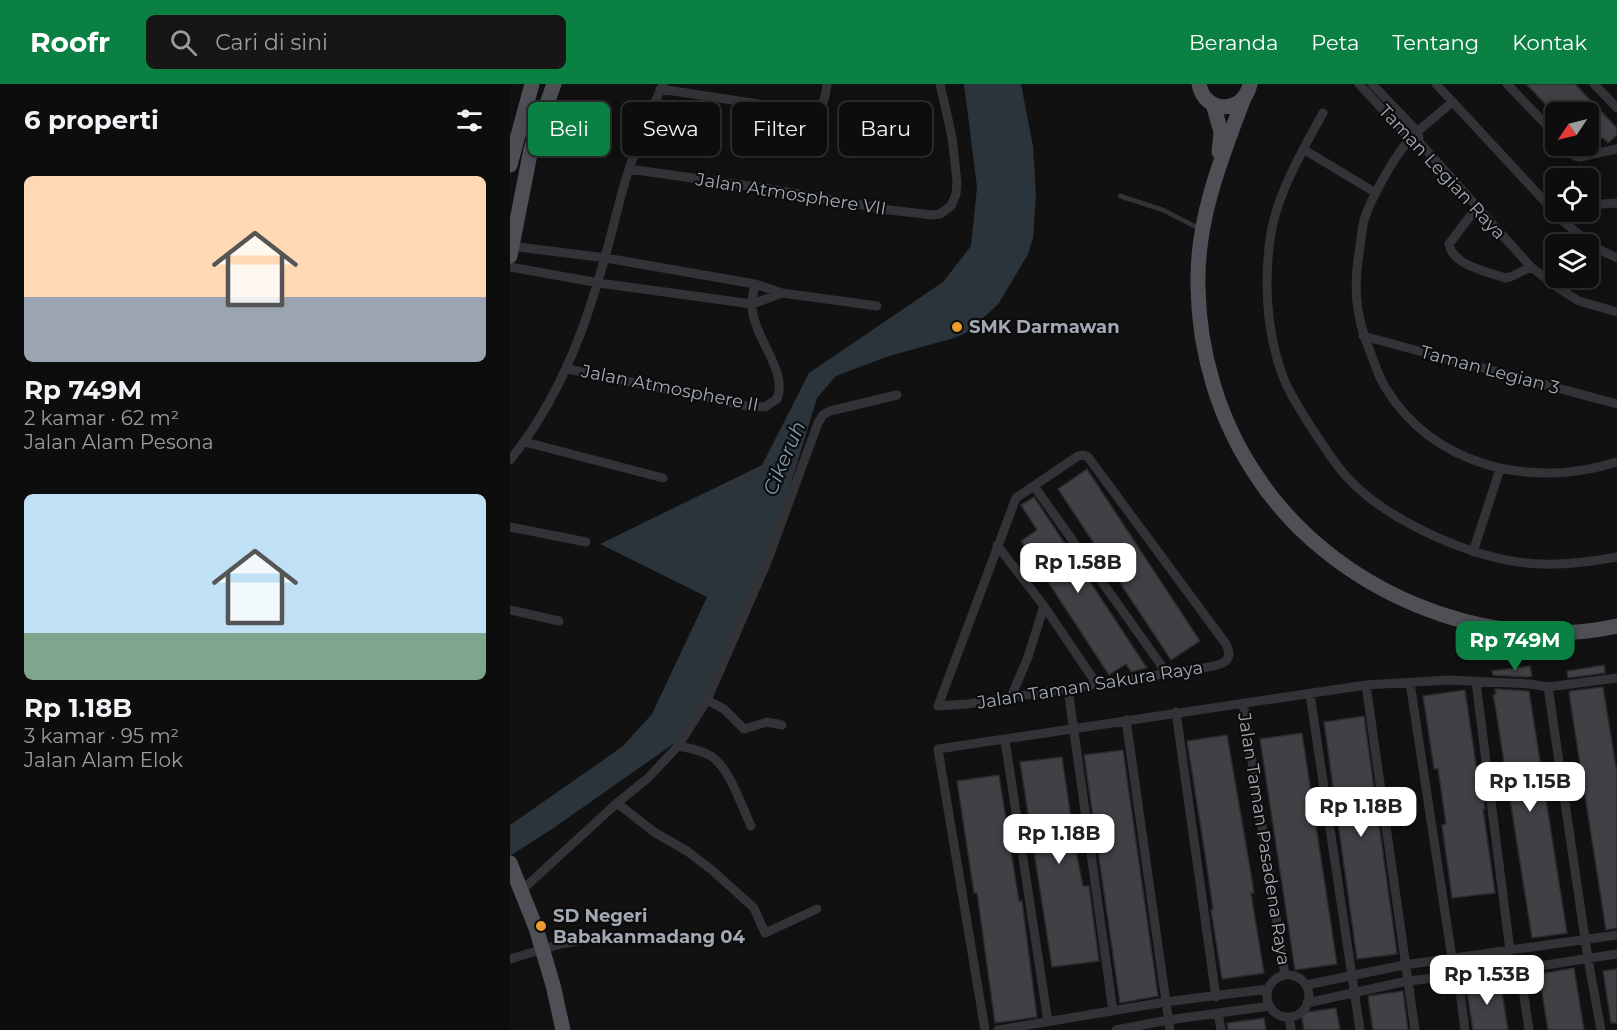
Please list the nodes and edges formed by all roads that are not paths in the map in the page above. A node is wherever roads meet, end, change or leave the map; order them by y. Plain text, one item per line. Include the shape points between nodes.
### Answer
1 (532, 84) edge
2 (554, 84) edge
3 (827, 84) edge
4 (940, 84) edge
5 (1199, 84) edge
6 (1359, 84) edge
7 (1436, 84) edge
8 (1507, 84) edge
9 (1594, 84) edge
10 (662, 87) edge
11 (1249, 88) edge
12 (1372, 89) edge
13 (1452, 102) junction
14 (1213, 104) junction
15 (1617, 108) edge
16 (1323, 113) dead end
17 (1545, 124) edge
18 (1418, 132) junction
19 (1410, 139) junction
20 (1419, 143) junction
21 (1303, 149) junction
22 (1617, 149) edge
23 (1599, 153) edge
24 (510, 165) edge
25 (629, 169) junction
26 (1216, 172) junction
27 (1376, 193) junction
28 (1120, 196) dead end
29 (1545, 200) edge
30 (1617, 203) edge
31 (1599, 204) edge
32 (1477, 207) junction
33 (1566, 222) edge
34 (1202, 231) junction
35 (511, 249) edge
36 (606, 258) junction
37 (1617, 258) edge
38 (510, 267) edge
39 (1531, 267) junction
40 (599, 282) junction
41 (755, 284) junction
42 (782, 293) junction
43 (752, 304) junction
44 (877, 306) dead end
45 (1617, 312) edge
46 (1363, 336) junction
47 (568, 369) junction
48 (897, 394) dead end
49 (1617, 404) edge
50 (525, 442) junction
51 (510, 460) edge
52 (1617, 462) edge
53 (1500, 469) junction
54 (663, 478) dead end
55 (1034, 486) junction
56 (510, 527) edge
57 (586, 542) dead end
58 (997, 545) junction
59 (1473, 552) junction
60 (1617, 557) edge
61 (1044, 606) junction
62 (510, 610) edge
63 (559, 621) dead end
64 (1617, 626) edge
65 (1166, 672) junction
66 (1617, 678) edge
67 (1476, 682) junction
68 (1096, 683) junction
69 (1410, 683) junction
70 (1366, 685) junction
71 (1548, 687) junction
72 (1068, 689) junction
73 (1310, 693) junction
74 (1011, 697) junction
75 (707, 700) junction
76 (1243, 703) junction
77 (1176, 712) junction
78 (1126, 720) junction
79 (782, 725) dead end
80 (1074, 728) junction
81 (1005, 740) junction
82 (678, 746) junction
83 (617, 803) junction
84 (751, 826) dead end
85 (516, 876) edge
86 (817, 909) dead end
87 (1617, 935) edge
88 (605, 936) dead end
89 (1586, 941) junction
90 (542, 949) junction
91 (1510, 951) junction
92 (1617, 954) edge
93 (1452, 958) junction
94 (510, 959) edge
95 (1588, 959) junction
96 (1404, 965) junction
97 (1520, 969) junction
98 (1285, 975) junction
99 (1353, 976) junction
100 (1458, 976) junction
101 (1407, 981) junction
102 (1306, 985) junction
103 (1268, 989) junction
104 (1355, 993) junction
105 (1216, 997) junction
106 (1166, 1002) junction
107 (1307, 1003) junction
108 (1270, 1006) junction
109 (1113, 1011) junction
110 (1218, 1013) junction
111 (1289, 1017) junction
112 (1048, 1022) junction
113 (1169, 1025) edge
114 (563, 1030) edge
115 (985, 1030) edge
116 (998, 1030) edge
117 (1116, 1030) edge
118 (1221, 1030) edge
119 (1291, 1030) edge
120 (1360, 1030) edge
121 (1415, 1030) edge
122 (1465, 1030) edge
123 (1529, 1030) edge
124 (1600, 1030) edge

1 - 24 main road
2 - 35 main road via 531,149
3 - 10 street via 824,101 811,111
4 - 25 street, Jalan Atmosphere VII via 957,183 951,206 940,214
5 - 14 main road via 1203,95
6 - 12 street, Taman Legian Raya
7 - 13 street
8 - 17 street
9 - 15 street
10 - 25 street
11 - 14 main road via 1239,103 1227,107
11 - 26 main road
12 - 18 street
12 - 19 street, Taman Legian Raya
13 - 18 street
13 - 29 street
14 - 26 main road via 1221,132
16 - 21 street
18 - 19 street
18 - 20 street
19 - 20 street, Taman Legian Raya
19 - 27 street
20 - 32 street, Taman Legian Raya
21 - 27 street
21 - 59 street via 1271,234 1268,311 1281,371 1314,432 1341,470 1364,492 1419,528
22 - 23 street
25 - 36 street
26 - 34 main road
27 - 46 street via 1364,221 1356,267 1356,307
28 - 34 lane via 1171,214
30 - 31 street
32 - 39 street, Taman Legian Raya
32 - 39 street via 1449,244 1454,256 1505,278
33 - 37 street via 1593,247
34 - 64 main road via 1200,322 1216,394 1237,444 1256,476 1281,509 1316,543 1391,593 1487,627 1530,633
35 - 36 street
36 - 40 street
36 - 41 street
38 - 40 street
39 - 45 street, Taman Legian Raya via 1579,301
40 - 43 street
40 - 47 street
41 - 42 street
41 - 43 street
42 - 43 street
42 - 44 street
43 - 47 street, Jalan Atmosphere II via 760,336 780,382 777,399 765,407
46 - 49 street, Taman Legian 3
46 - 53 street via 1384,387 1424,433 1445,448
47 - 50 street
48 - 75 street via 830,411 818,423 767,562
50 - 51 street
50 - 54 street
52 - 53 street via 1550,473
53 - 59 street
55 - 58 street via 1016,498
55 - 65 street
55 - 65 street, Jalan Taman Sakura Raya via 1078,456 1088,457 1228,647 1229,655 1222,664
56 - 57 street
58 - 61 street
58 - 74 street, Jalan Taman Sakura Raya via 938,706
59 - 60 street via 1521,562 1556,564
61 - 68 street
61 - 74 street
62 - 63 street
65 - 68 street, Jalan Taman Sakura Raya
66 - 71 street
67 - 69 street
67 - 71 street
67 - 91 street
68 - 72 street, Jalan Taman Sakura Raya
69 - 70 street
69 - 93 street
70 - 73 street
70 - 96 street
71 - 89 street
72 - 74 street, Jalan Taman Sakura Raya
72 - 80 street
73 - 76 street
73 - 99 street
75 - 79 street via 724,709 744,729 767,722
75 - 82 street
76 - 77 street
76 - 98 street, Jalan Taman Pasadena Raya
77 - 78 street
77 - 105 street
78 - 80 street
78 - 106 street
80 - 81 street
80 - 109 street
81 - 112 street
81 - 115 street via 938,749
82 - 83 street
82 - 84 street via 710,755 720,764
83 - 85 street
83 - 86 street via 713,871 754,908 765,933
85 - 90 main road
87 - 89 street
88 - 90 street
89 - 91 street
89 - 95 street
90 - 94 street
90 - 114 main road
91 - 93 street
92 - 95 street
93 - 96 street
95 - 97 street
95 - 124 street
96 - 99 street
96 - 101 street
97 - 100 street
97 - 123 street
98 - 102 street via 1297,977
98 - 103 street
99 - 102 street
99 - 104 street
100 - 101 street
100 - 122 street
101 - 104 street
101 - 121 street
102 - 107 street
103 - 105 street
103 - 108 street
104 - 107 street
104 - 120 street
105 - 106 street
106 - 109 street
106 - 113 street
107 - 111 street via 1300,1013
108 - 110 street
108 - 111 street
109 - 112 street
110 - 113 street
110 - 118 street
111 - 119 street
112 - 116 street
113 - 117 street

